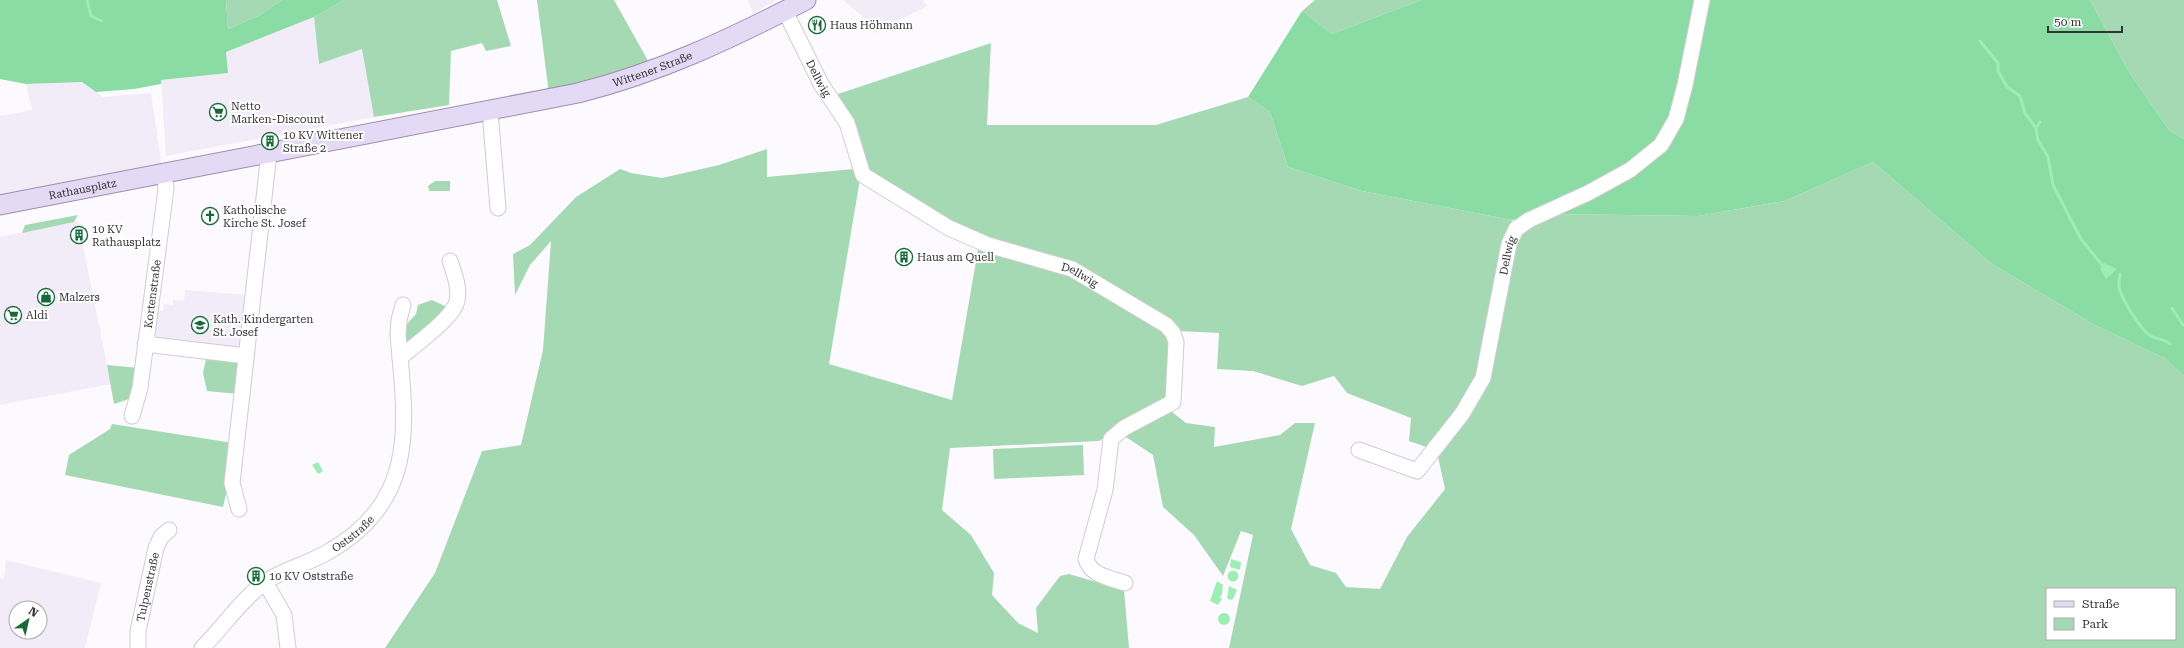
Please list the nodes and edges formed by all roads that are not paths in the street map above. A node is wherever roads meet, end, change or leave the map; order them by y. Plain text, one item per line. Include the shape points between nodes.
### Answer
1 (806, 0) edge
2 (1702, 0) edge
3 (785, 11) junction
4 (490, 111) junction
5 (268, 153) junction
6 (164, 172) junction
7 (0, 204) edge
8 (498, 208) dead end
9 (450, 261) dead end
10 (403, 305) dead end
11 (145, 344) junction
12 (246, 356) junction
13 (400, 358) junction
14 (132, 416) dead end
15 (1359, 450) dead end
16 (238, 509) dead end
17 (169, 530) dead end
18 (265, 582) junction
19 (1125, 583) dead end
20 (138, 648) edge
21 (202, 648) edge
22 (288, 648) edge

1 - 3 main road, Wittener Straße
2 - 15 street, Dellwig via 1676,119 1661,145 1630,170 1529,220 1516,229 1510,244 1483,378 1462,414 1417,471
3 - 4 main road, Wittener Straße via 693,56 643,74 578,93
3 - 19 street, Dellwig via 818,79 847,123 863,175 949,228 988,245 1051,262 1083,274 1157,319 1172,333 1176,354 1173,402 1124,428 1111,439 1105,490 1086,558 1092,570
4 - 5 main road, Wittener Straße
4 - 8 street
5 - 6 main road, Wittener Straße
5 - 12 street
6 - 7 main road, Rathausplatz
6 - 11 street, Kortenstraße via 166,189
9 - 13 street via 458,294 455,306 447,317
10 - 13 street, Oststraße via 398,327
11 - 12 street, Kortenstraße
11 - 14 street, Kortenstraße via 140,388
12 - 16 street via 232,483
13 - 18 street, Oststraße via 404,433 400,461 390,490 372,517 354,535 327,553
17 - 20 street, Tulpenstraße via 160,537 156,548 138,631
18 - 21 street, Oststraße
18 - 22 street via 284,616

